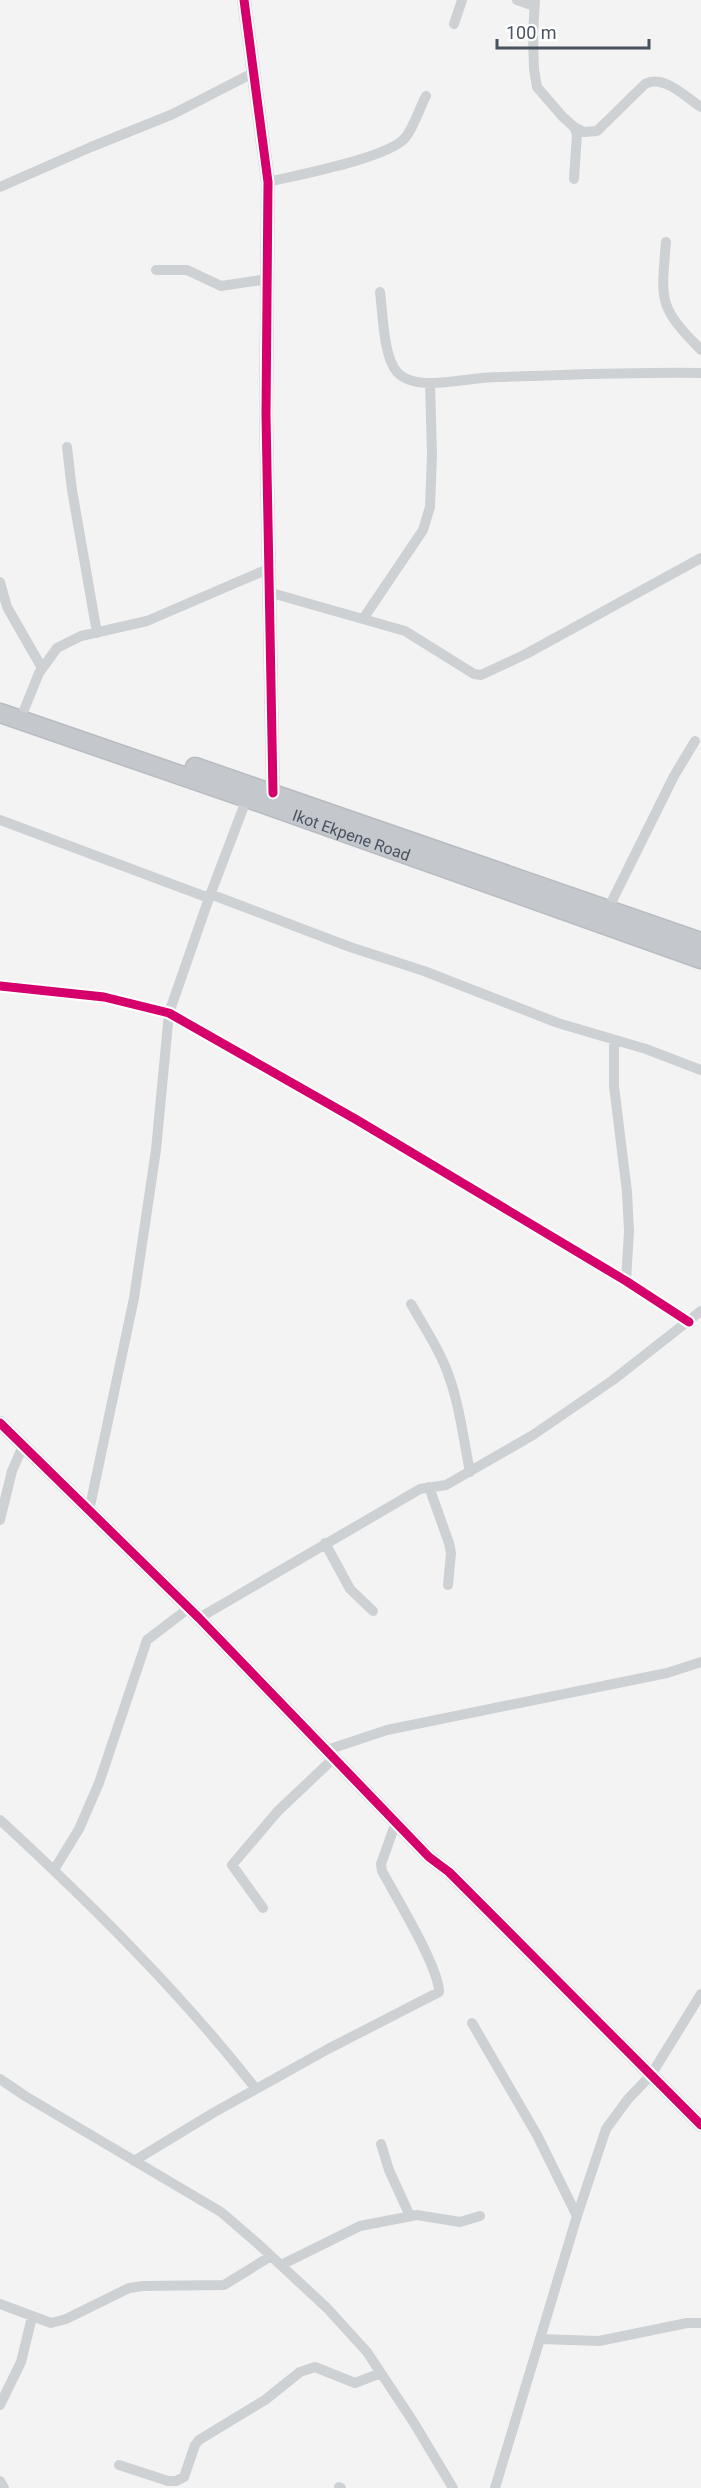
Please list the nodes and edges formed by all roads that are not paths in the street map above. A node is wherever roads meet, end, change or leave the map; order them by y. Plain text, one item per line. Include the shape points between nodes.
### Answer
1 (244, 0) edge
2 (462, 0) edge
3 (517, 0) edge
4 (535, 3) edge
5 (454, 24) dead end
6 (255, 72) junction
7 (426, 96) dead end
8 (701, 107) edge
9 (574, 127) junction
10 (574, 179) dead end
11 (268, 182) junction
12 (0, 188) edge
13 (666, 242) dead end
14 (156, 270) dead end
15 (268, 279) junction
16 (380, 292) dead end
17 (701, 350) edge
18 (701, 373) edge
19 (430, 383) junction
20 (67, 447) dead end
21 (701, 558) edge
22 (268, 569) junction
23 (0, 582) edge
24 (268, 592) junction
25 (363, 619) junction
26 (97, 633) junction
27 (42, 668) junction
28 (0, 700) edge
29 (0, 713) edge
30 (23, 715) junction
31 (695, 741) dead end
32 (273, 793) junction
33 (247, 798) junction
34 (0, 820) edge
35 (209, 896) junction
36 (608, 909) junction
37 (701, 942) edge
38 (701, 959) edge
39 (0, 986) edge
40 (169, 1013) junction
41 (614, 1040) junction
42 (701, 1070) edge
43 (626, 1281) junction
44 (411, 1304) dead end
45 (701, 1311) edge
46 (689, 1322) junction
47 (0, 1424) edge
48 (23, 1446) junction
49 (470, 1472) junction
50 (429, 1487) junction
51 (89, 1511) junction
52 (0, 1520) edge
53 (325, 1543) junction
54 (448, 1585) dead end
55 (373, 1611) dead end
56 (194, 1613) junction
57 (701, 1662) edge
58 (330, 1754) junction
59 (0, 1820) edge
60 (396, 1822) junction
61 (54, 1870) junction
62 (263, 1908) dead end
63 (701, 1994) edge
64 (472, 2023) dead end
65 (651, 2075) junction
66 (0, 2079) edge
67 (256, 2090) junction
68 (701, 2125) edge
69 (381, 2144) dead end
70 (134, 2160) junction
71 (410, 2216) junction
72 (480, 2216) dead end
73 (577, 2216) junction
74 (272, 2256) junction
75 (281, 2265) junction
76 (0, 2304) edge
77 (32, 2317) junction
78 (701, 2323) edge
79 (540, 2339) junction
80 (381, 2373) junction
81 (0, 2405) edge
82 (120, 2465) dead end
83 (0, 2481) edge
84 (4, 2488) edge
85 (453, 2488) edge
86 (495, 2488) edge

1 - 6 street
2 - 5 street
3 - 4 street
4 - 9 street via 537,87
6 - 11 street
6 - 12 street via 173,114
7 - 11 street via 405,138 392,148
8 - 9 street via 663,82 652,80 597,131 584,132
9 - 10 street
11 - 15 street
13 - 17 street via 662,291 667,308 677,326
14 - 15 street via 186,270 221,286
15 - 22 street
16 - 19 street via 391,362 408,380
18 - 19 street via 499,377
19 - 25 street via 430,507 423,530
20 - 26 street
21 - 25 street via 481,675 405,631
22 - 24 street
22 - 26 street via 147,621
23 - 27 street via 7,607
24 - 25 street
24 - 32 street
26 - 27 street via 57,648
27 - 30 street
28 - 30 highway, Ikot Ekpene Road
29 - 30 highway, Ikot Ekpene Road
30 - 32 highway, Ikot Ekpene Road
30 - 33 highway, Ikot Ekpene Road
31 - 36 street
32 - 36 highway, Ikot Ekpene Road
33 - 35 street
33 - 38 highway, Ikot Ekpene Road
34 - 35 street
35 - 40 street
35 - 41 street
36 - 37 highway, Ikot Ekpene Road
39 - 40 street via 82,994
40 - 43 street
40 - 51 street via 156,1150 134,1298
41 - 42 street
41 - 43 street via 614,1086 629,1231
43 - 46 street
44 - 49 street via 446,1367
45 - 46 street
46 - 49 street via 580,1404
47 - 48 street
48 - 51 street
48 - 52 street via 12,1471
49 - 50 street via 446,1485
50 - 53 street
50 - 54 street via 451,1553
51 - 56 street
53 - 55 street via 350,1589
53 - 56 street
56 - 58 street
56 - 61 street via 147,1640 99,1783 79,1829
57 - 58 street via 667,1673 387,1730
58 - 60 street
58 - 62 street via 232,1865
59 - 61 street
60 - 65 street
60 - 67 street via 382,1871 430,1963 439,1992
61 - 67 street via 198,2019
63 - 65 street
64 - 73 street via 537,2135
65 - 68 street
65 - 73 street via 606,2128
66 - 70 street
67 - 70 street
69 - 71 street
70 - 74 street via 221,2212
71 - 72 street via 460,2222
71 - 75 street via 360,2226
73 - 79 street
74 - 75 street
74 - 77 street via 224,2285 129,2288 57,2322
75 - 80 street via 353,2335
76 - 77 street
77 - 81 street via 21,2362
78 - 79 street via 599,2341
79 - 86 street
80 - 82 street via 355,2383 315,2367 300,2372 265,2400 199,2440 184,2477 176,2481
80 - 85 street
83 - 84 street

